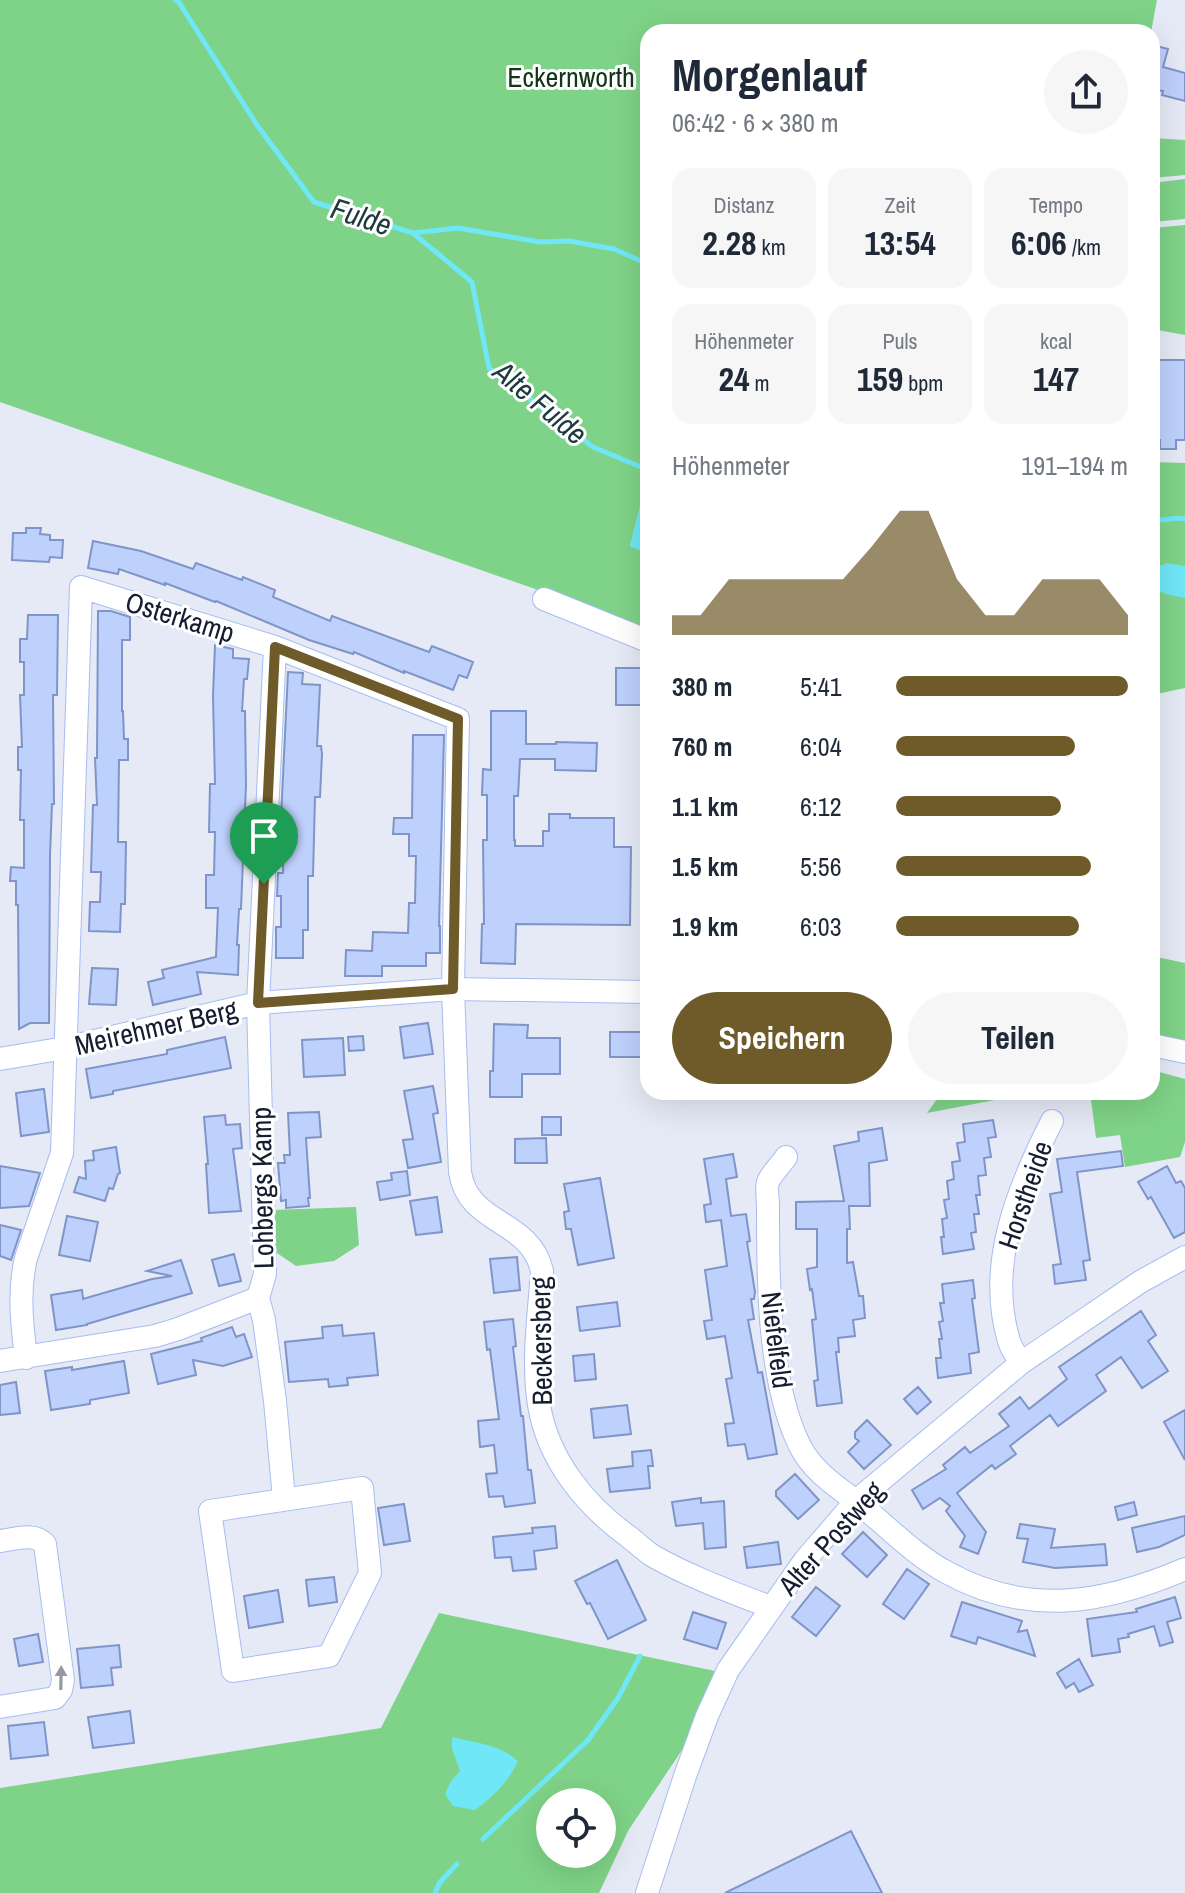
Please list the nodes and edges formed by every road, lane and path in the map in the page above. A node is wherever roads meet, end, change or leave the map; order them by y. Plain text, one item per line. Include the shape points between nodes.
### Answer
1 (544, 599) dead end
2 (640, 638) edge
3 (275, 647) junction
4 (453, 989) junction
5 (640, 992) edge
6 (258, 1003) junction
7 (1160, 1047) edge
8 (65, 1048) junction
9 (1185, 1052) edge
10 (0, 1059) edge
11 (1052, 1121) dead end
12 (786, 1157) dead end
13 (1185, 1257) edge
14 (258, 1298) junction
15 (26, 1358) junction
16 (0, 1361) edge
17 (1021, 1363) junction
18 (284, 1499) junction
19 (856, 1501) junction
20 (0, 1541) edge
21 (1185, 1569) edge
22 (770, 1607) junction
23 (0, 1707) edge
24 (647, 1893) edge

1 - 2 street
3 - 4 street, Osterkamp via 458,719
3 - 6 street, Lohbergs Kamp
3 - 8 street, Osterkamp via 81,587
4 - 5 street, Meirehmer Berg
4 - 6 street, Meirehmer Berg
4 - 22 street, Beckersberg via 460,1178 478,1208 519,1234 540,1264 536,1379 543,1424 555,1453 588,1502 652,1555
6 - 8 street, Meirehmer Berg
6 - 14 street, Lohbergs Kamp via 265,1274
7 - 9 street
8 - 10 street, Meirehmer Berg
8 - 15 street via 62,1153 21,1276
11 - 17 street, Horstheide via 1032,1159 1003,1258 1009,1344
12 - 19 street, Niefelfeld via 767,1183 770,1314 783,1395 808,1461
13 - 17 street, Alter Postweg
14 - 15 street, Lohbergs Kamp via 155,1336
14 - 18 street
15 - 16 street, Lohbergs Kamp
17 - 19 street, Alter Postweg
18 - 18 street via 210,1511 233,1671 329,1656 370,1573 362,1488
19 - 21 street, Niefelfeld via 944,1571 1015,1598 1085,1600
19 - 22 street, Alter Postweg
23 -> 20 street via 55,1698 63,1680 45,1544 35,1537
22 - 24 street, Alter Postweg via 728,1670 712,1705

